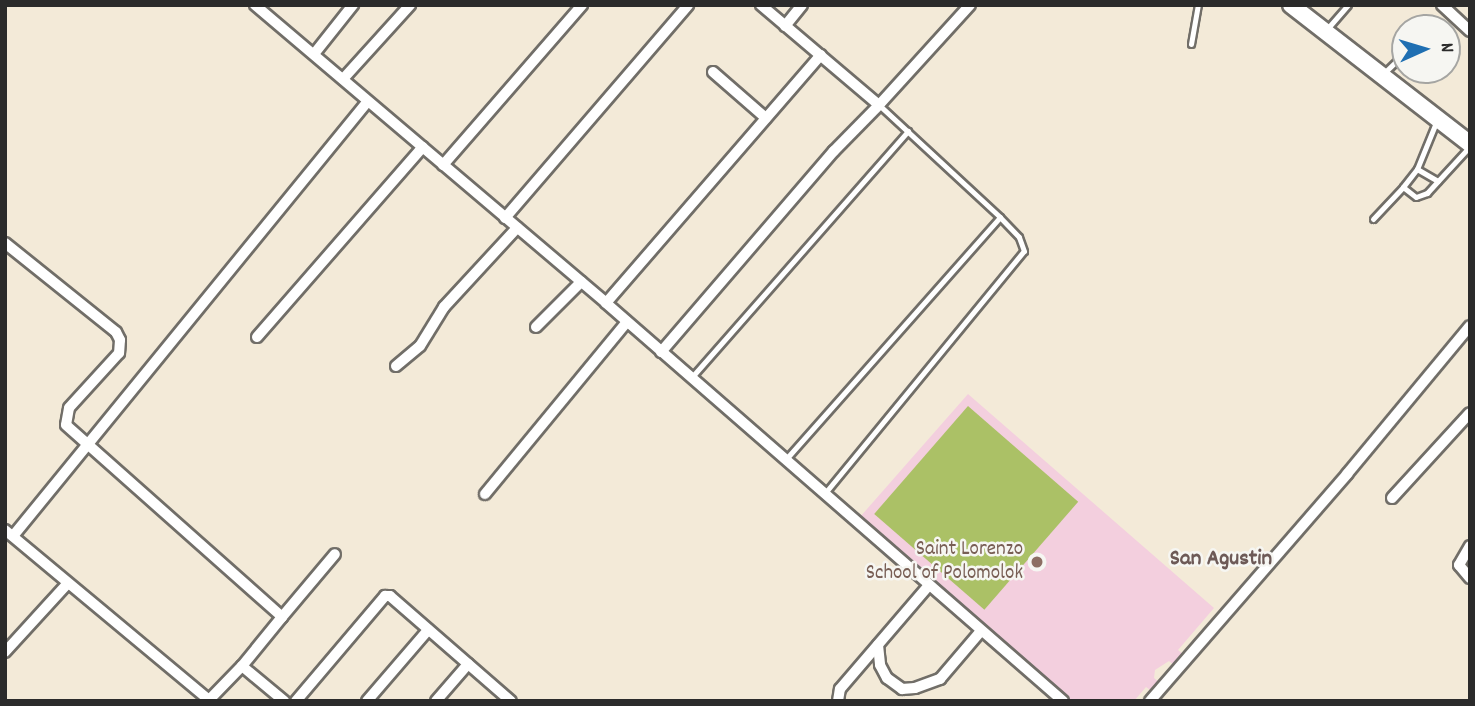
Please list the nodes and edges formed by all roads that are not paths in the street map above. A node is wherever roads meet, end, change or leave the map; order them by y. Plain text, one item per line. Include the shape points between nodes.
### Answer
1 (255, 5) edge
2 (353, 5) edge
3 (410, 5) edge
4 (582, 5) edge
5 (688, 5) edge
6 (761, 5) edge
7 (802, 5) edge
8 (970, 5) edge
9 (1198, 5) edge
10 (1292, 5) edge
11 (1348, 5) edge
12 (1442, 5) edge
13 (785, 26) junction
14 (1470, 30) edge
15 (1325, 31) junction
16 (1191, 44) dead end
17 (314, 54) junction
18 (821, 55) junction
19 (1391, 66) edge
20 (713, 72) dead end
21 (1381, 75) junction
22 (343, 79) junction
23 (368, 101) junction
24 (879, 105) junction
25 (766, 118) junction
26 (1437, 119) junction
27 (908, 131) junction
28 (1470, 145) edge
29 (423, 147) junction
30 (443, 165) junction
31 (1417, 169) junction
32 (1438, 181) junction
33 (1403, 187) junction
34 (1000, 216) junction
35 (505, 218) junction
36 (1373, 219) dead end
37 (517, 228) junction
38 (5, 243) edge
39 (581, 282) junction
40 (606, 303) junction
41 (627, 322) junction
42 (1470, 326) edge
43 (536, 327) dead end
44 (257, 337) dead end
45 (661, 352) junction
46 (396, 366) dead end
47 (691, 378) junction
48 (1470, 413) edge
49 (86, 445) junction
50 (786, 459) junction
51 (825, 493) junction
52 (485, 494) dead end
53 (1392, 498) dead end
54 (7, 533) edge
55 (1470, 546) edge
56 (335, 554) dead end
57 (1470, 578) edge
58 (68, 583) junction
59 (929, 586) junction
60 (282, 617) junction
61 (428, 630) junction
62 (981, 631) junction
63 (878, 645) junction
64 (5, 652) edge
65 (468, 664) junction
66 (242, 666) junction
67 (209, 700) edge
68 (284, 701) edge
69 (296, 701) edge
70 (367, 701) edge
71 (436, 701) edge
72 (511, 701) edge
73 (838, 701) edge
74 (1063, 701) edge
75 (1150, 701) edge

1 - 17 street
2 - 17 street
3 - 22 street
4 - 30 street
5 - 35 street
6 - 13 street
7 - 13 street
8 - 24 street
9 - 16 lane
10 - 15 main road
11 - 15 lane
12 - 14 street
13 - 18 street
15 - 21 main road
17 - 22 street
18 - 24 street
18 - 25 street
19 - 21 lane
20 - 25 street
21 - 26 main road
22 - 23 street
23 - 29 street
23 - 49 street
24 - 27 lane
24 - 45 street
25 - 40 street
26 - 28 main road
26 - 31 lane
27 - 34 lane
27 - 47 lane
28 - 32 lane
29 - 30 street
29 - 44 street
30 - 35 street
31 - 32 lane
31 - 33 lane
32 - 33 lane via 1422,197
33 - 36 lane
34 - 50 lane
34 - 51 lane via 1019,237 1024,251
35 - 37 street
37 - 39 street
37 - 46 street via 444,307 421,346
38 - 49 street via 116,332 120,340 119,353 66,417 66,425
39 - 40 street
39 - 43 street
40 - 41 street
41 - 45 street
41 - 52 street
42 - 75 street
45 - 47 street
47 - 50 street
48 - 53 street
49 - 54 street
49 - 60 street
50 - 51 street
51 - 59 street
54 - 58 street
55 - 57 street via 1459,565
56 - 60 street
58 - 64 street
58 - 67 street
59 - 62 street
59 - 63 street
60 - 66 street
61 - 65 street
61 - 69 street via 390,596 382,597
61 - 70 street
62 - 63 street via 940,679 915,688 900,688 887,678
62 - 74 street
63 - 73 street via 840,690
65 - 71 street
65 - 72 street
66 - 67 street
66 - 68 street

